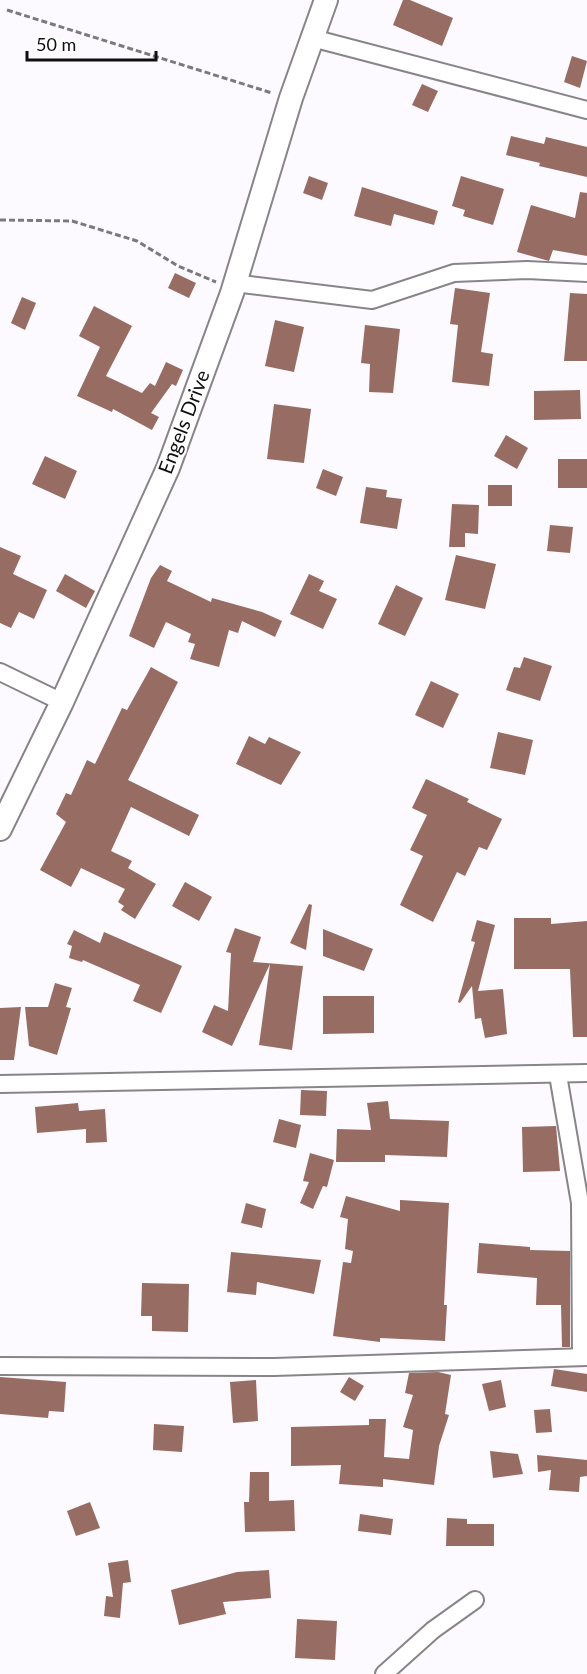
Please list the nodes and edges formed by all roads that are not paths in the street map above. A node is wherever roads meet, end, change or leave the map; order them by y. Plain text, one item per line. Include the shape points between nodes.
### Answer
1 (326, 0) edge
2 (312, 38) junction
3 (587, 110) edge
4 (587, 273) edge
5 (233, 288) junction
6 (0, 672) edge
7 (62, 702) junction
8 (0, 829) edge
9 (587, 1073) edge
10 (558, 1075) junction
11 (0, 1084) edge
12 (584, 1357) edge
13 (0, 1366) edge
14 (475, 1600) dead end
15 (384, 1674) edge

1 - 2 street, Engels Drive
2 - 3 street
2 - 5 street, Engels Drive
4 - 5 street via 454,273 372,300
5 - 7 street, Engels Drive via 168,468
6 - 7 street
7 - 8 street, Engels Drive
9 - 10 street
10 - 11 street
10 - 12 street via 580,1203
12 - 13 street via 273,1367
14 - 15 street via 433,1630

